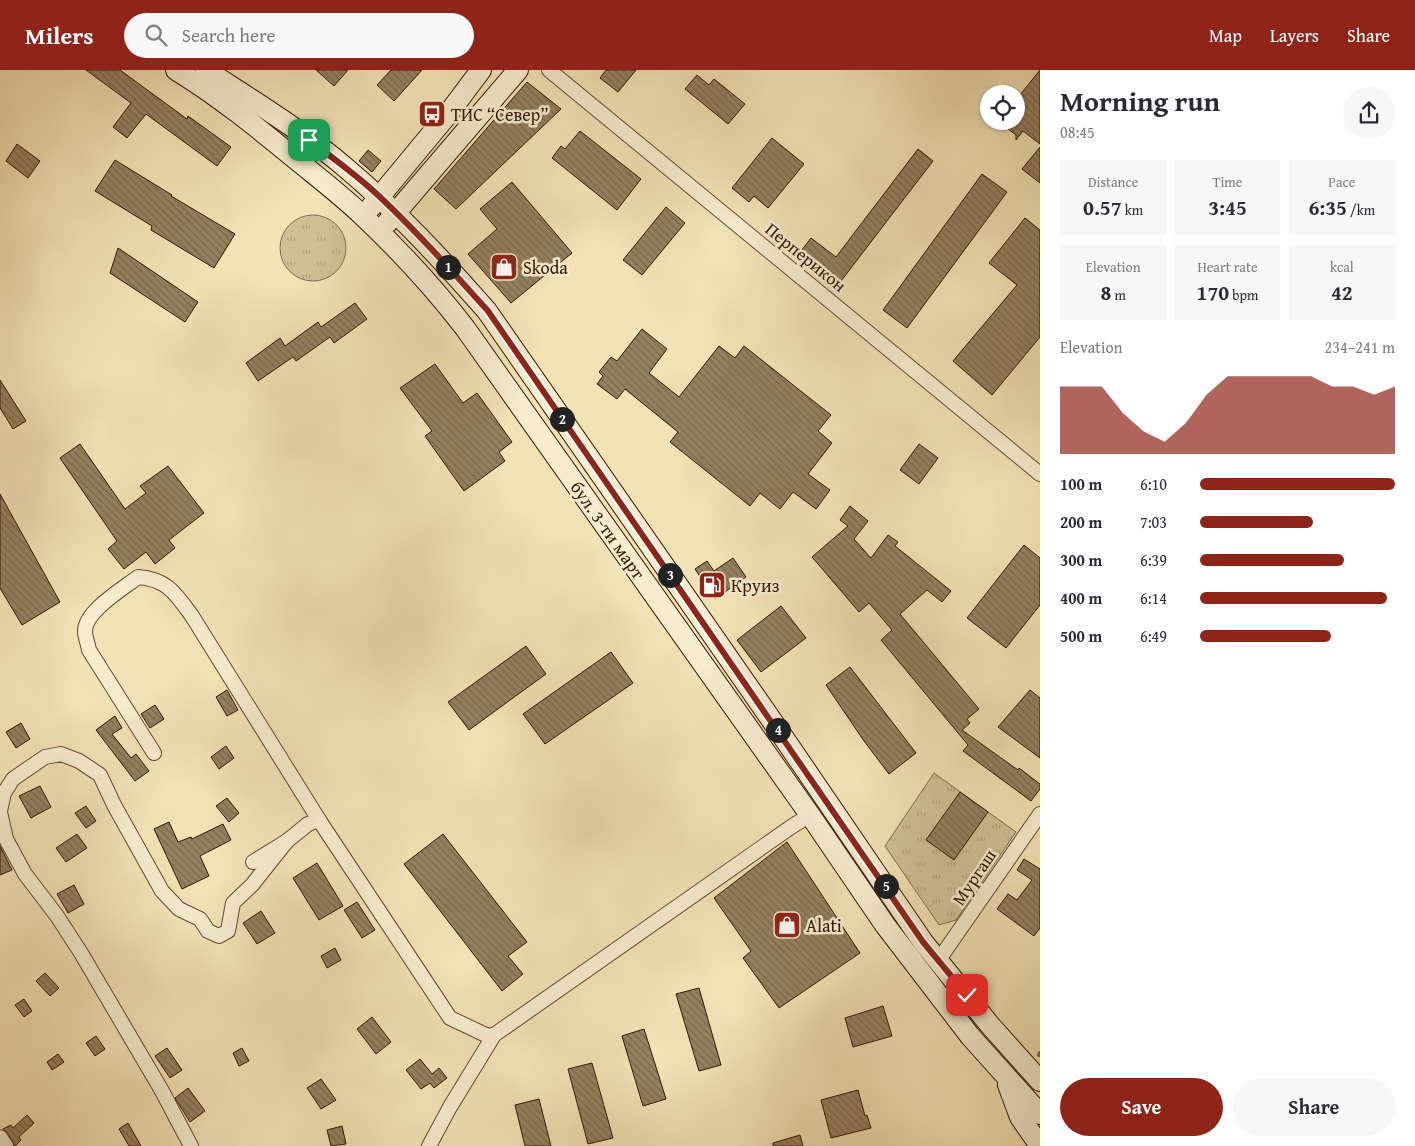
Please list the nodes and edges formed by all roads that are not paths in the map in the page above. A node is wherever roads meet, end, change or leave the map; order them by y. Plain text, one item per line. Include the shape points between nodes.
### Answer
1 (176, 70) edge
2 (206, 70) edge
3 (480, 70) edge
4 (518, 70) edge
5 (549, 70) edge
6 (380, 197) junction
7 (396, 213) junction
8 (363, 216) junction
9 (379, 232) junction
10 (488, 311) junction
11 (465, 328) junction
12 (1040, 474) edge
13 (154, 752) dead end
14 (0, 812) edge
15 (1040, 814) edge
16 (810, 815) junction
17 (838, 818) junction
18 (320, 820) junction
19 (287, 841) junction
20 (253, 862) dead end
21 (938, 961) junction
22 (924, 978) junction
23 (494, 1035) junction
24 (1001, 1070) junction
25 (1040, 1081) edge
26 (1040, 1114) edge
27 (0, 1137) edge
28 (6, 1146) edge
29 (191, 1146) edge
30 (430, 1146) edge
31 (1040, 1146) edge

1 - 8 street, бул. 3-ти март via 257,126
2 - 6 street, бул. 3-ти март via 273,113
3 - 6 street
4 - 7 street
5 - 12 street, Перперикон
6 - 7 street, бул. 3-ти март
6 - 8 street
7 - 9 street
7 - 10 street, бул. 3-ти март
8 - 9 street, бул. 3-ти март
9 - 11 street, бул. 3-ти март via 445,301
10 - 11 street
10 - 17 street, бул. 3-ти март
11 - 16 street, бул. 3-ти март
13 - 18 street via 89,650 85,632 87,621 98,608 138,577 166,584 179,598
14 - 19 street via 4,792 13,779 45,757 61,754 79,760 100,775 162,891 179,909 200,919 208,931 219,936 228,931 233,903 252,885
14 - 29 street via 6,839 25,874 81,953
15 - 21 street, Мургаш
16 - 17 street
16 - 22 street, бул. 3-ти март
16 - 23 street
17 - 21 street, бул. 3-ти март
18 - 19 street via 308,824
18 - 23 street via 450,1018 488,1036
19 - 20 street
21 - 22 street
21 - 25 street, бул. 3-ти март via 988,1024
22 - 24 street, бул. 3-ти март
23 - 30 street
24 - 26 street, бул. 3-ти март
24 - 31 street via 1020,1117
27 - 28 street

